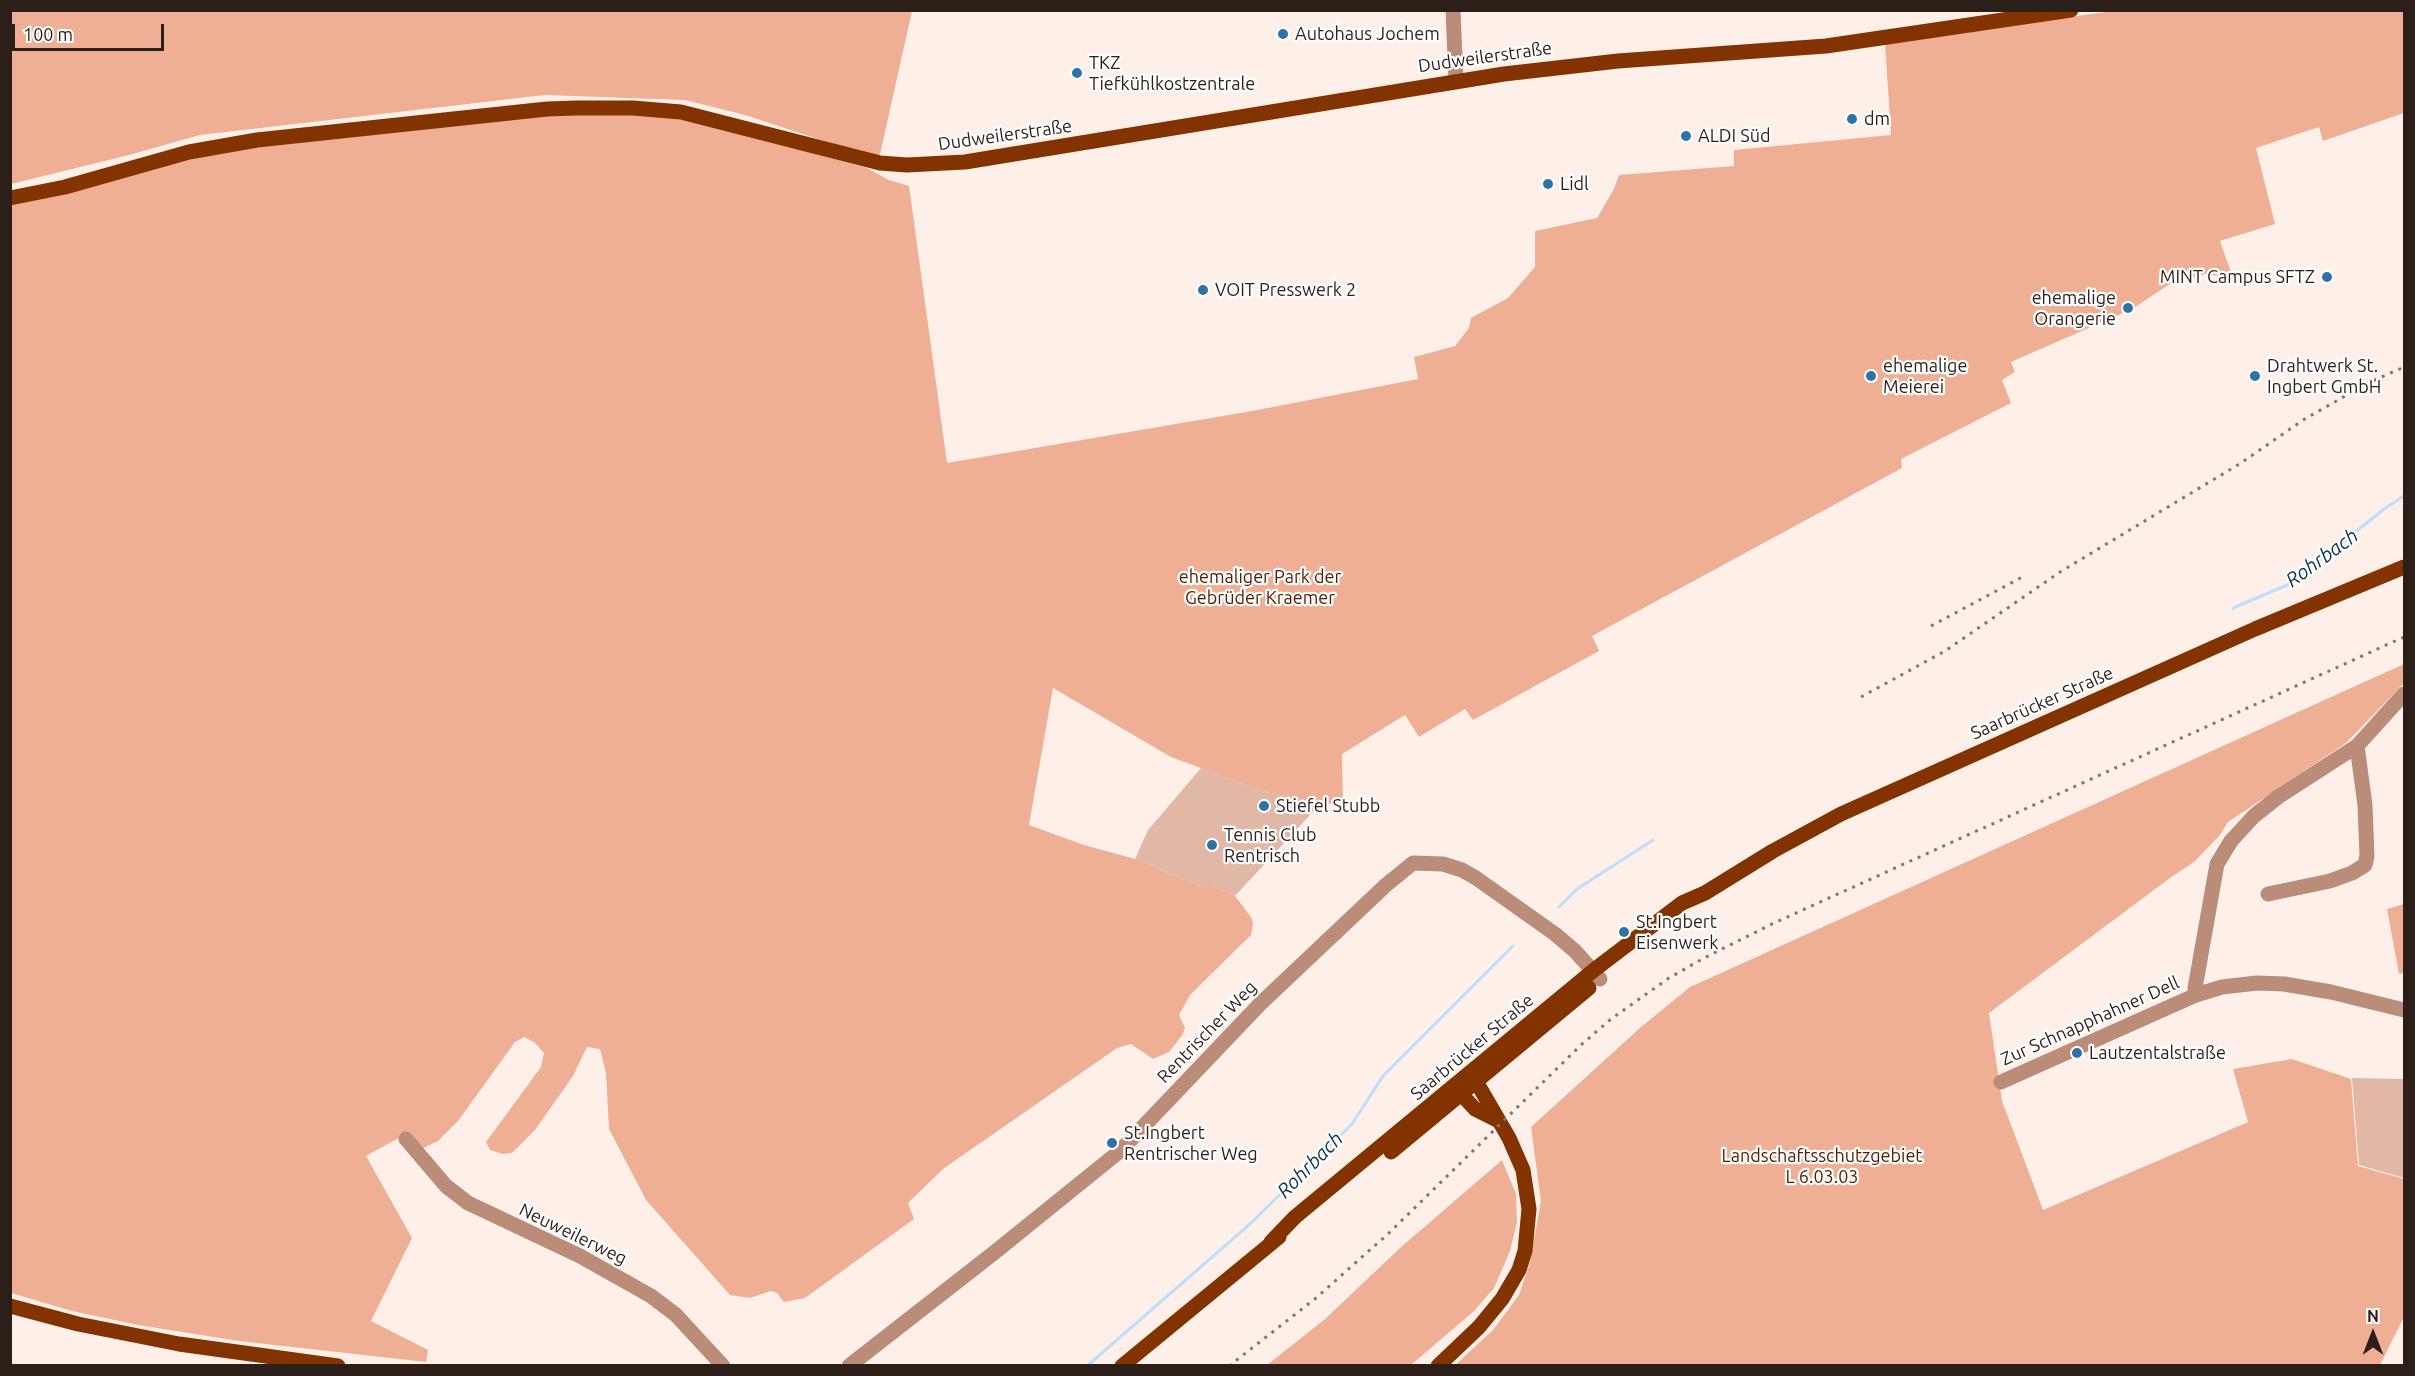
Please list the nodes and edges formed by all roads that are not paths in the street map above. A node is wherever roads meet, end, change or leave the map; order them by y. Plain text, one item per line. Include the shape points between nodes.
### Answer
1 (1453, 10) edge
2 (2071, 10) edge
3 (1456, 81) junction
4 (10, 198) edge
5 (2404, 567) edge
6 (2404, 694) edge
7 (2357, 746) junction
8 (2268, 894) dead end
9 (1597, 974) junction
10 (2196, 995) junction
11 (2404, 1010) edge
12 (2001, 1082) dead end
13 (1477, 1083) junction
14 (1461, 1089) junction
15 (1497, 1120) junction
16 (406, 1139) dead end
17 (10, 1306) edge
18 (338, 1365) edge
19 (723, 1365) edge
20 (849, 1365) edge
21 (1122, 1365) edge
22 (1438, 1365) edge

1 - 3 street
2 - 3 main road, Dudweilerstraße via 1826,46 1557,66
3 - 4 main road, Dudweilerstraße via 976,161 907,165 856,158 681,112 566,108 257,140 189,152 65,187
5 - 9 main road, Saarbrücker Straße via 2255,629 1841,814 1682,903
6 - 7 street
7 - 8 street via 2365,805 2365,865 2330,881
7 - 10 street, Zur Schnapphahner Dell via 2296,783 2254,816 2222,854 2212,888
9 - 13 main road, Saarbrücker Straße
9 - 14 main road, Saarbrücker Straße
9 - 20 street, Rentrischer Weg via 1555,934 1476,878 1443,864 1413,863 1260,1004 1120,1151
10 - 11 street, Zur Schnapphahner Dell via 2222,987 2284,984
10 - 12 street, Zur Schnapphahner Dell
13 - 14 main road via 1469,1080
13 - 15 main road
14 - 15 main road via 1474,1109
14 - 21 main road, Saarbrücker Straße via 1300,1224 1272,1242
15 - 22 main road via 1517,1154 1527,1190 1525,1251 1502,1299
16 - 19 street, Neuweilerweg via 446,1186 468,1203 580,1256 651,1296 676,1315
17 - 18 main road via 179,1344

